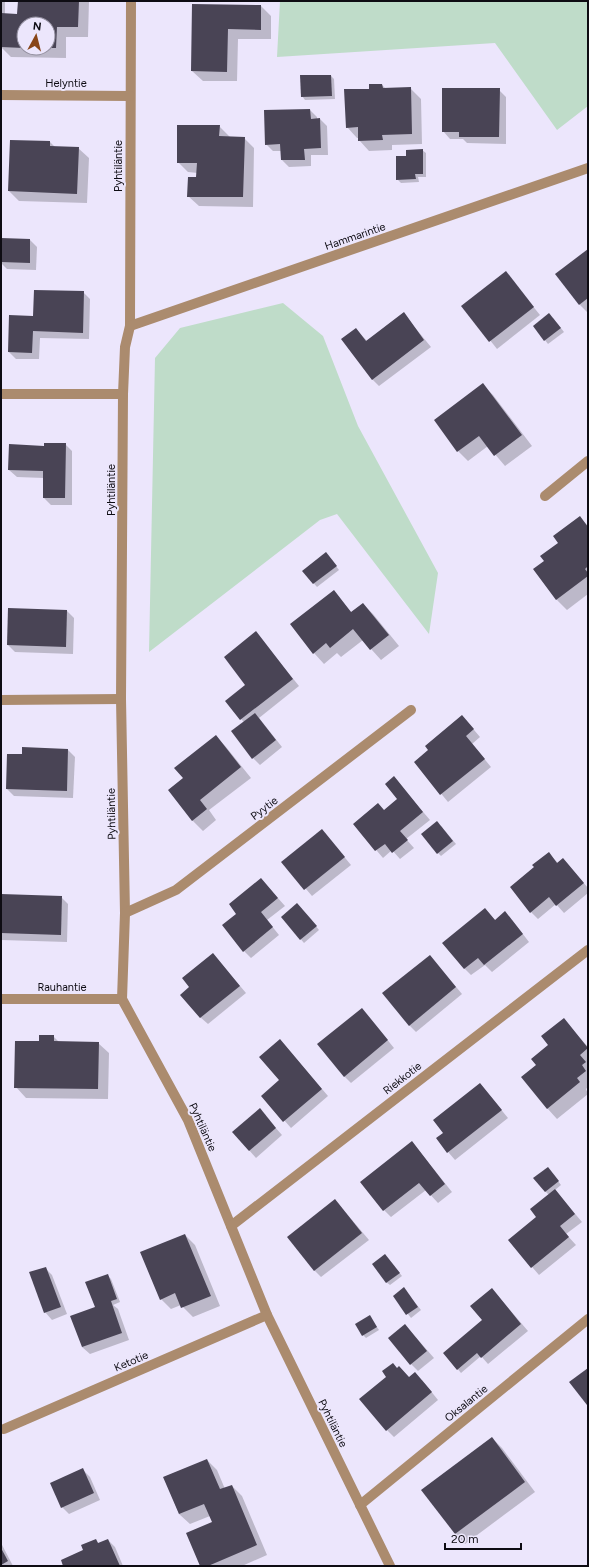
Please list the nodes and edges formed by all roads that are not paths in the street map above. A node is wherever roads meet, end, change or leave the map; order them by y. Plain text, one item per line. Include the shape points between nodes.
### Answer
1 (131, 1) edge
2 (1, 95) edge
3 (130, 96) junction
4 (588, 168) edge
5 (130, 326) junction
6 (1, 394) edge
7 (123, 394) junction
8 (588, 461) edge
9 (545, 496) dead end
10 (122, 699) junction
11 (1, 700) edge
12 (411, 710) dead end
13 (124, 914) junction
14 (588, 950) edge
15 (1, 999) edge
16 (122, 999) junction
17 (232, 1226) junction
18 (267, 1315) junction
19 (588, 1319) edge
20 (4, 1428) dead end
21 (360, 1504) junction
22 (390, 1566) edge

1 - 3 street, Pyhtiläntie
2 - 3 street, Helyntie
3 - 5 street, Pyhtiläntie
4 - 5 street, Hammarintie
5 - 7 street, Pyhtiläntie via 125,347
6 - 7 street
7 - 10 street, Pyhtiläntie
8 - 9 street
10 - 11 street
10 - 13 street, Pyhtiläntie
12 - 13 street, Pyytie via 176,890
13 - 16 street, Pyhtiläntie
14 - 17 street, Riekkotie
15 - 16 street, Rauhantie
16 - 17 street, Pyhtiläntie via 188,1120
17 - 18 street, Pyhtiläntie
18 - 20 street, Ketotie
18 - 21 street, Pyhtiläntie
19 - 21 street, Oksalantie
21 - 22 street, Pyhtiläntie

